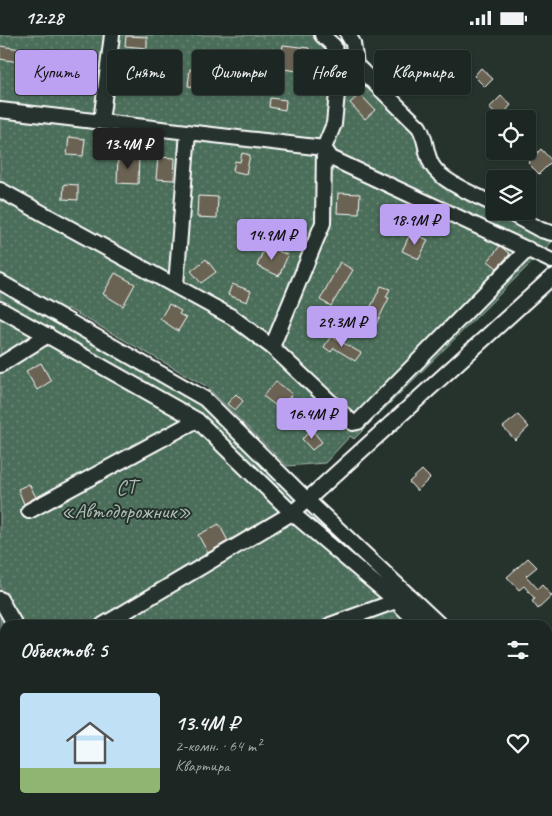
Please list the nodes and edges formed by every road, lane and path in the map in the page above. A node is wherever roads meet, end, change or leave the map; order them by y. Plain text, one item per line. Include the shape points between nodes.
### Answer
1 (112, 35) edge
2 (322, 35) edge
3 (348, 35) edge
4 (0, 110) edge
5 (101, 122) junction
6 (188, 132) junction
7 (324, 149) junction
8 (0, 190) edge
9 (486, 200) edge
10 (523, 220) edge
11 (552, 233) edge
12 (528, 249) junction
13 (552, 261) edge
14 (552, 277) edge
15 (0, 282) edge
16 (176, 285) junction
17 (0, 309) edge
18 (48, 335) junction
19 (272, 347) junction
20 (0, 365) edge
21 (196, 420) junction
22 (307, 500) junction
23 (29, 511) dead end
24 (292, 513) junction
25 (0, 599) edge
26 (396, 601) junction
27 (12, 620) edge
28 (111, 620) edge
29 (344, 620) edge
30 (415, 620) edge
31 (435, 620) edge

1 - 5 street
2 - 7 street via 334,46 339,73 334,124
3 - 9 street via 353,43 356,65 419,127 426,138 432,165 439,175
4 - 5 street
5 - 6 street
6 - 7 street
6 - 16 street
7 - 12 street via 331,158
7 - 19 street via 323,223
8 - 16 street
10 - 11 street
12 - 13 street
12 - 19 street via 358,422 353,423
14 - 22 street
15 - 22 street via 204,399
16 - 19 street via 232,317
17 - 18 street
18 - 20 street
18 - 21 street
21 - 23 street
21 - 24 street
22 - 24 street
22 - 31 street
24 - 26 street
24 - 28 street
25 - 27 street
26 - 29 street
26 - 30 street

